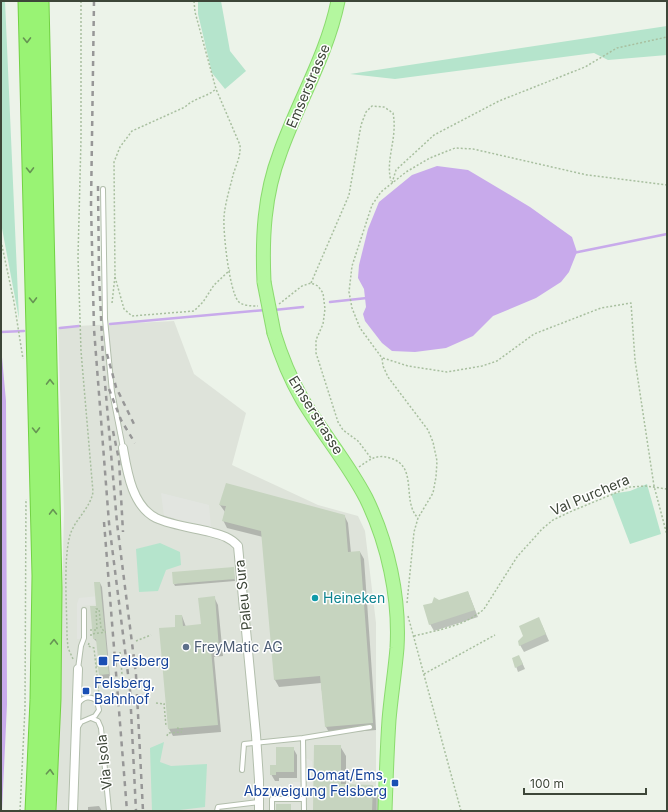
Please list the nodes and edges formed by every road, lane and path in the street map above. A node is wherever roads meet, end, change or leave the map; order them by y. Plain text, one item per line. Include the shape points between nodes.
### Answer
1 (26, 1) edge
2 (42, 1) edge
3 (81, 1) edge
4 (194, 1) edge
5 (338, 1) edge
6 (667, 37) edge
7 (216, 88) junction
8 (392, 182) junction
9 (667, 185) edge
10 (103, 189) dead end
11 (1, 241) edge
12 (230, 270) junction
13 (115, 276) junction
14 (311, 283) junction
15 (261, 306) dead end
16 (277, 306) dead end
17 (105, 311) junction
18 (382, 358) junction
19 (23, 363) dead end
20 (122, 448) joint
21 (371, 458) junction
22 (352, 473) junction
23 (654, 486) junction
24 (667, 489) edge
25 (26, 498) dead end
26 (418, 518) junction
27 (667, 535) edge
28 (407, 605) dead end
29 (84, 610) dead end
30 (406, 612) dead end
31 (92, 634) joint
32 (495, 634) dead end
33 (151, 635) dead end
34 (414, 636) junction
35 (136, 641) dead end
36 (88, 646) dead end
37 (120, 652) dead end
38 (78, 669) junction
39 (424, 674) junction
40 (119, 685) dead end
41 (123, 685) junction
42 (128, 685) dead end
43 (97, 701) junction
44 (156, 703) dead end
45 (99, 707) junction
46 (76, 710) junction
47 (91, 718) junction
48 (167, 726) dead end
49 (101, 728) junction
50 (177, 728) dead end
51 (370, 728) dead end
52 (75, 734) junction
53 (167, 736) dead end
54 (303, 738) junction
55 (256, 742) junction
56 (242, 770) dead end
57 (304, 799) junction
58 (73, 807) edge
59 (259, 807) edge
60 (20, 811) edge
61 (33, 811) edge
62 (48, 811) edge
63 (109, 811) edge
64 (217, 811) edge
65 (272, 811) edge
66 (304, 811) edge
67 (385, 811) edge
68 (461, 811) edge

1 -> 61 highway via 40,576
62 -> 2 highway via 54,574
3 - 38 path via 78,257 81,351 93,486 90,502 72,529 68,551 67,636 69,652
4 - 7 path
5 - 22 main road, Emserstrasse, bridge via 314,76 286,137 274,171 263,230 264,282 274,332 288,370 303,400
6 - 8 path via 617,48 585,67 499,101 434,135 396,170
7 - 12 path via 241,152 233,174 224,216
7 - 13 path via 185,107 132,131 120,147 114,162
8 - 9 path via 430,158 455,148 473,149 587,175
8 - 14 path via 388,170 396,126 393,113 384,107 372,106 366,112 361,125 349,195
8 - 18 path via 372,205 352,266 349,292 360,328
10 - 17 lane
11 - 19 path
12 - 13 path via 214,285 194,311 132,316 124,310
12 - 15 path via 238,301 245,305
13 - 17 path via 110,311
14 - 16 path via 302,286
14 - 21 path via 318,286 323,293 325,309 323,324 316,340 316,352 338,422
17 - 20 lane via 112,392
18 - 23 path via 408,366 447,372 482,366 496,361 534,334 601,308 631,303 635,360
18 - 26 path via 388,377 419,417 433,442 436,477 430,500
20 - 55 street, Paleu Sura via 130,483 140,503 150,513 162,520 226,537 238,546
21 - 22 path
21 - 26 path via 387,457 403,465 408,479 409,504
22 - 67 main road, Emserstrasse via 366,499 382,540 396,606 397,647 389,721
23 - 24 path, Val Purchera
23 - 27 path
23 - 34 path, Val Purchera via 630,487 553,520 517,557 484,609 454,625
25 - 60 path via 25,708
26 - 28 path via 414,532
29 - 38 lane via 84,638
30 - 34 path
31 - 31 path via 106,632 101,628 99,609 96,609 97,630 92,630
32 - 39 path
33 - 35 path
34 - 39 path
36 - 43 path via 94,648 99,696
37 - 41 path
38 - 46 street
39 - 68 path
40 - 41 path
41 - 42 path
43 - 45 lane
43 - 46 lane via 90,697 83,698
44 - 48 path via 165,704
45 - 47 lane via 97,714
45 - 49 lane
46 - 52 street
47 - 49 lane, Via Isola via 98,721
47 - 52 lane via 81,722
49 - 63 lane, Via Isola
50 - 53 path via 182,729 182,732 168,733
51 - 54 lane
52 - 58 street
54 - 55 lane
54 - 57 lane
55 - 56 lane via 244,744
55 - 59 street, Paleu Sura
57 - 65 lane via 272,799
57 - 66 lane
59 - 64 lane via 218,807

